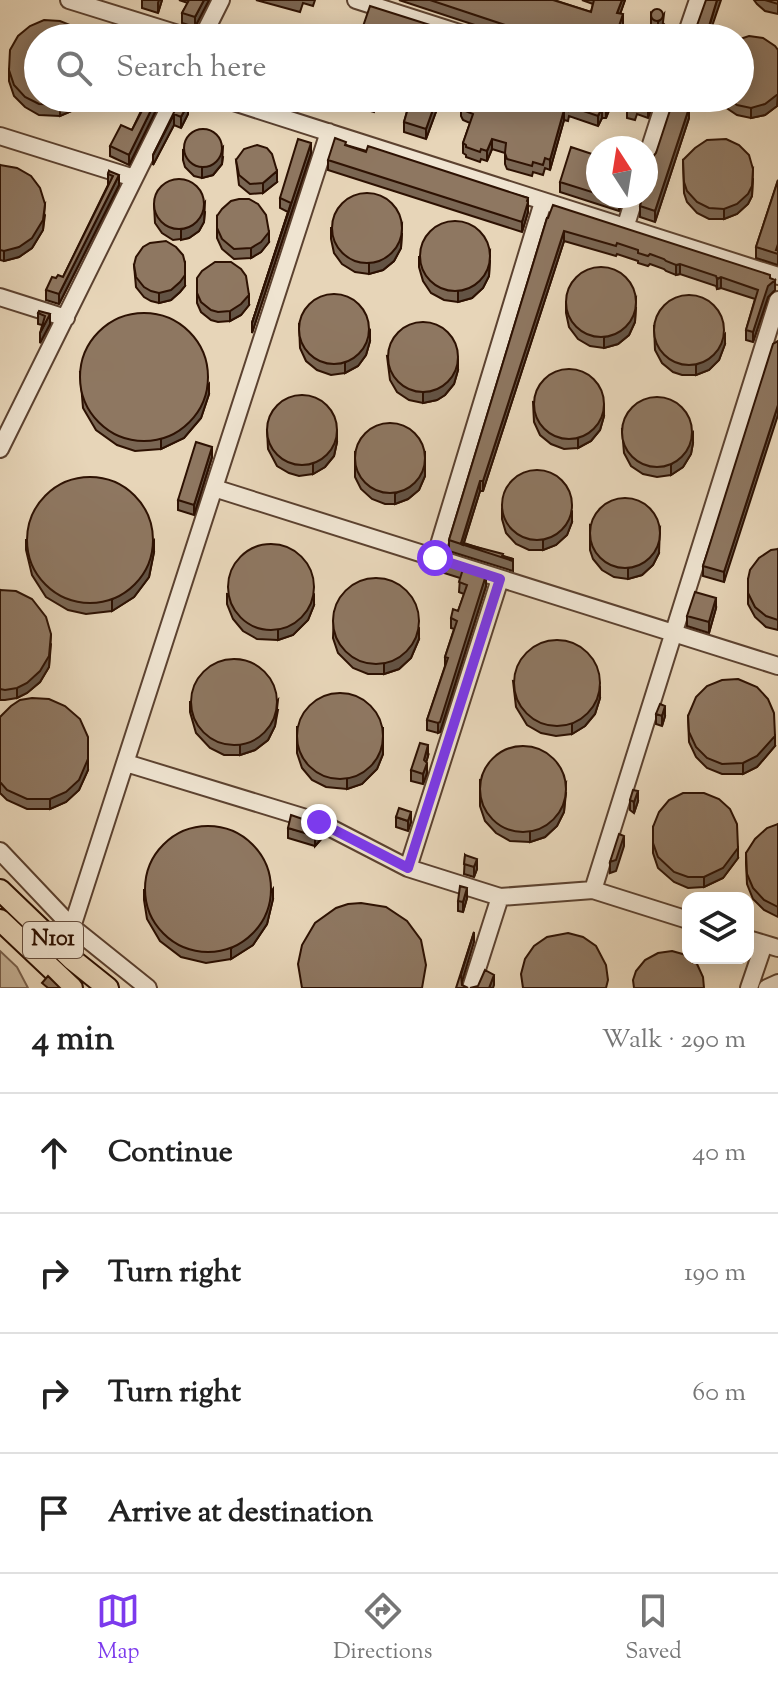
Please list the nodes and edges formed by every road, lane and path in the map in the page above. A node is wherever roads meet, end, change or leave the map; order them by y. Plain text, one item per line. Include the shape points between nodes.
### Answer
1 (69, 0) edge
2 (221, 0) edge
3 (698, 0) edge
4 (362, 1) edge
5 (146, 24) edge
6 (209, 24) edge
7 (432, 24) edge
8 (690, 24) edge
9 (167, 112) edge
10 (265, 112) edge
11 (660, 112) edge
12 (329, 132) junction
13 (0, 136) edge
14 (653, 136) edge
15 (134, 178) junction
16 (543, 202) junction
17 (631, 208) edge
18 (625, 228) junction
19 (778, 276) edge
20 (0, 297) edge
21 (778, 300) edge
22 (66, 318) junction
23 (0, 449) edge
24 (214, 488) junction
25 (435, 558) junction
26 (500, 579) junction
27 (672, 633) junction
28 (778, 666) edge
29 (126, 763) junction
30 (0, 851) edge
31 (408, 868) junction
32 (0, 890) edge
33 (593, 890) junction
34 (500, 897) junction
35 (682, 918) edge
36 (0, 920) edge
37 (72, 927) junction
38 (763, 944) edge
39 (778, 983) edge
40 (72, 988) edge
41 (108, 988) edge
42 (148, 988) edge
43 (471, 988) edge
44 (749, 988) edge
45 (767, 988) edge

1 - 5 lane
2 - 6 lane
3 - 8 lane
4 - 7 lane
9 - 15 lane
10 - 12 lane
11 - 14 lane
12 - 16 lane
12 - 24 lane
13 - 15 lane
15 - 22 lane
16 - 18 lane
16 - 25 lane
17 - 18 lane
18 - 19 lane
20 - 22 lane
21 - 27 lane
22 - 23 lane
24 - 25 lane
24 - 29 lane
25 - 26 lane
26 - 27 lane
26 - 31 lane
27 - 28 lane
27 - 33 lane
29 - 31 lane via 319,822
29 - 37 lane
30 - 37 lane
31 - 34 lane
32 - 41 main road, N101
33 - 34 lane
33 - 35 lane
34 - 43 lane
36 - 40 main road, N101
37 - 42 lane
38 - 44 lane
39 - 45 lane

